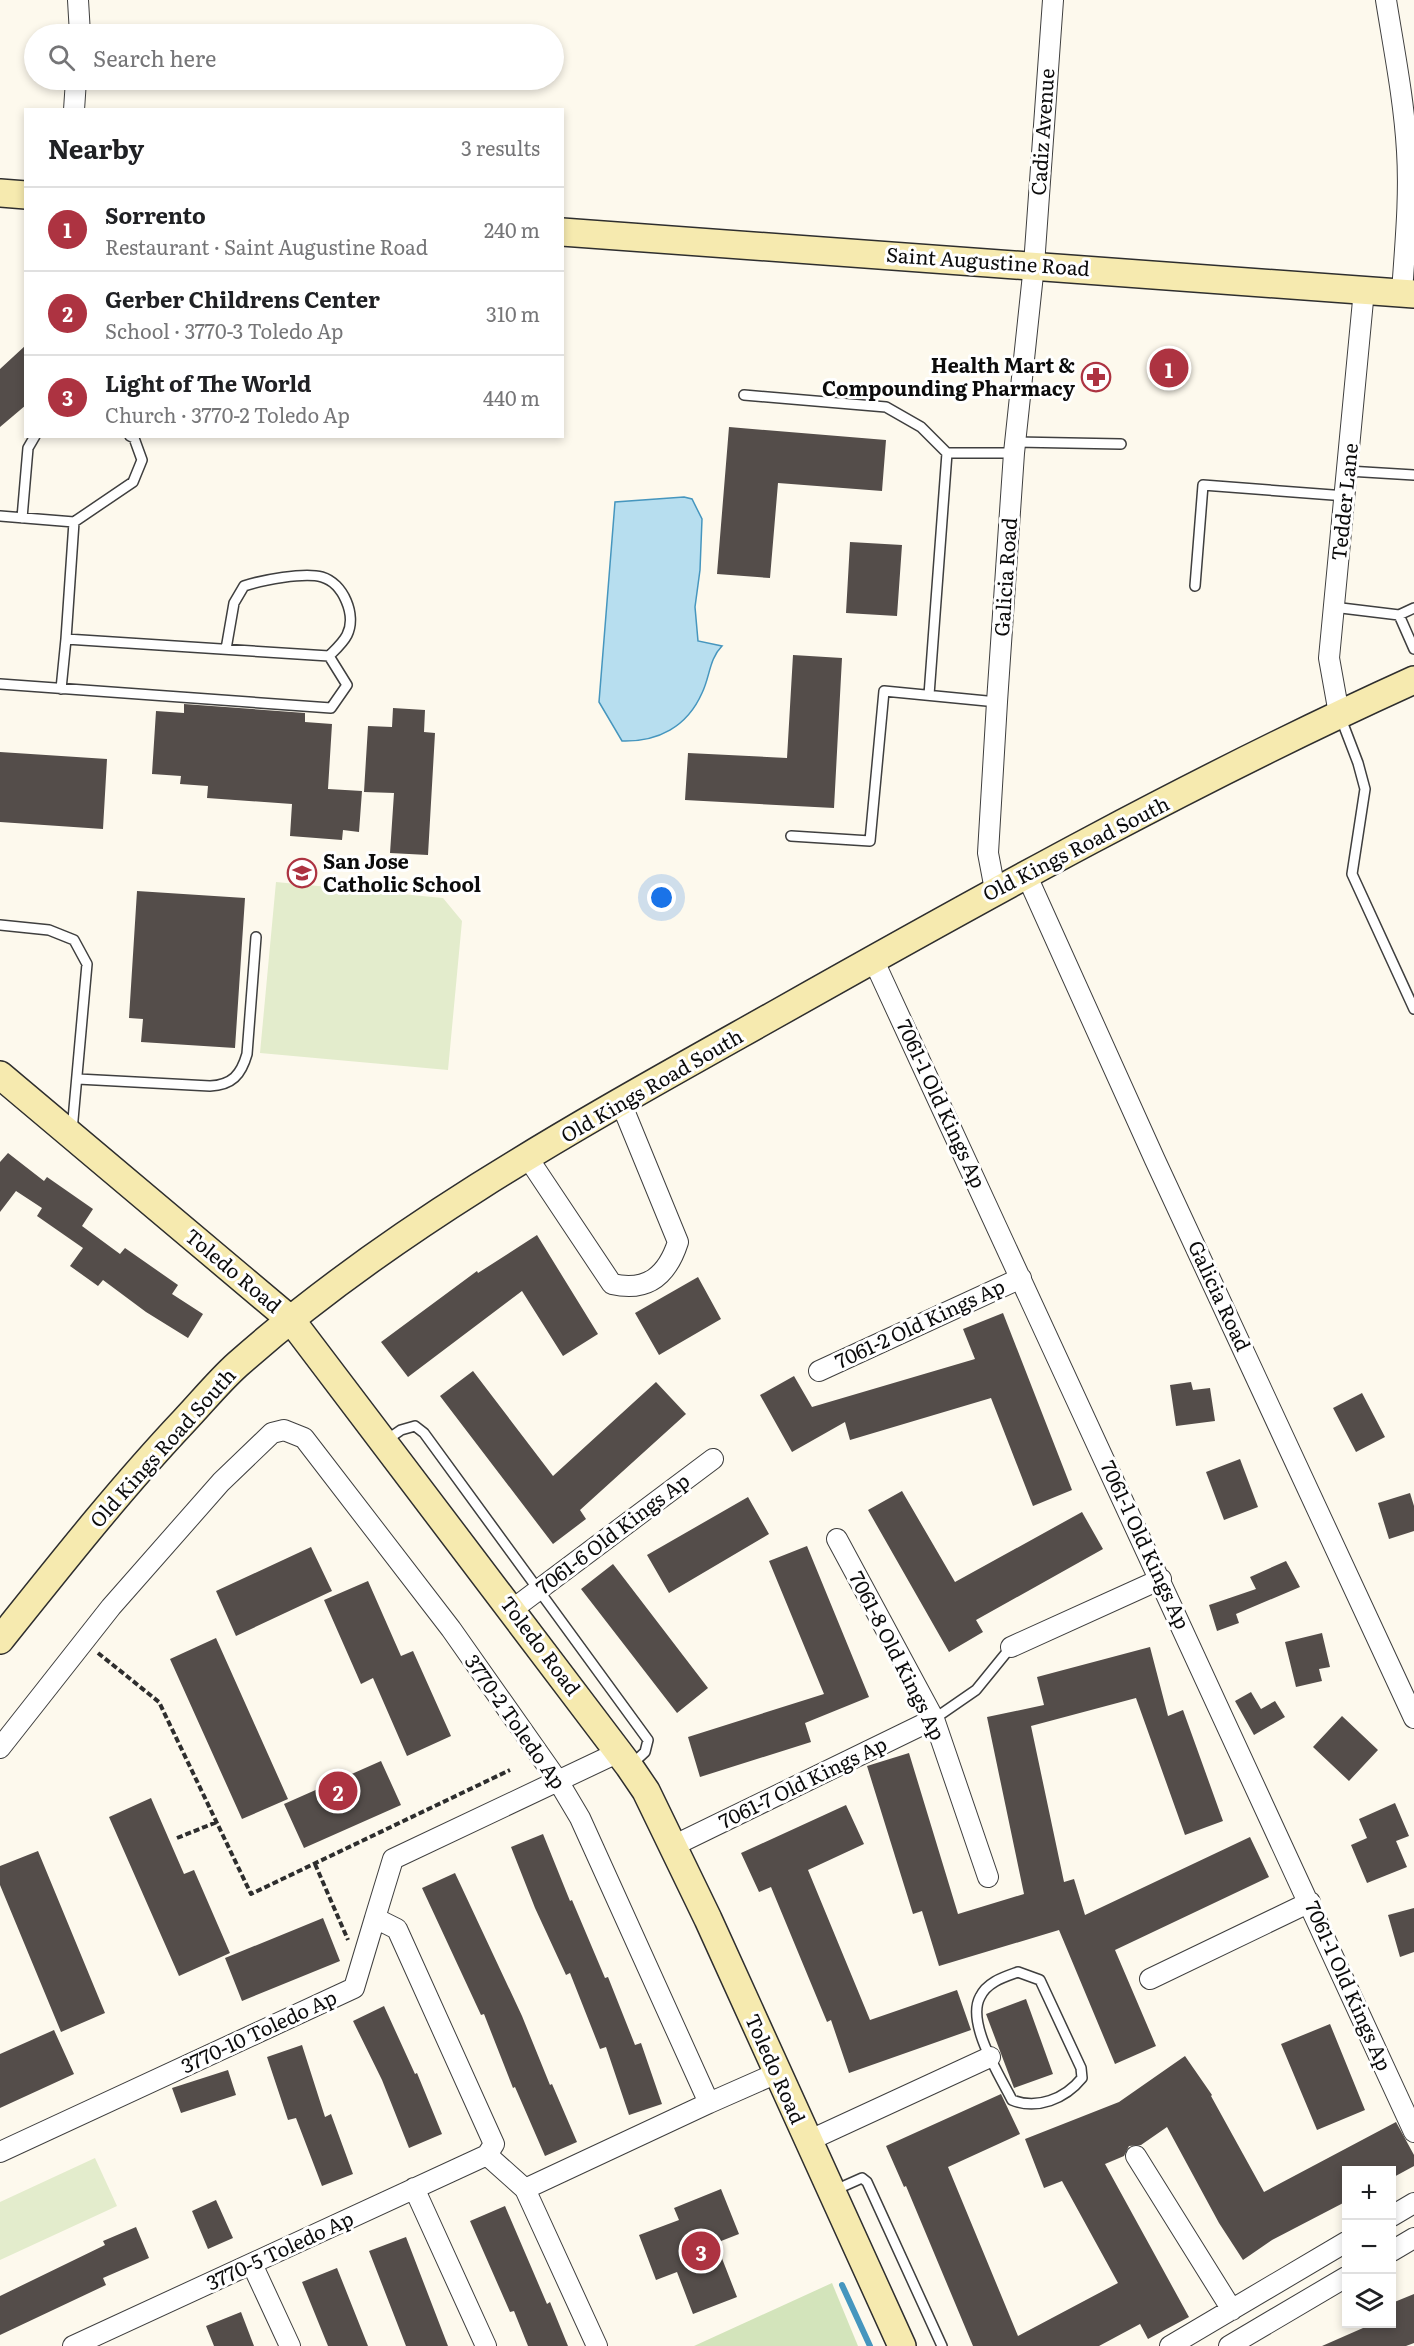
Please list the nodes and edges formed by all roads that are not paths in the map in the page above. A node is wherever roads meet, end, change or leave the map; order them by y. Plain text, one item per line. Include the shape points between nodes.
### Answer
1 (78, 0) edge
2 (1053, 0) edge
3 (1386, 0) edge
4 (79, 24) edge
5 (75, 90) edge
6 (74, 108) edge
7 (0, 193) edge
8 (24, 195) edge
9 (564, 232) edge
10 (1034, 265) junction
11 (1364, 290) junction
12 (1408, 294) edge
13 (744, 395) dead end
14 (34, 438) edge
15 (134, 438) edge
16 (1121, 444) dead end
17 (1015, 447) junction
18 (947, 453) junction
19 (1348, 471) junction
20 (1414, 475) edge
21 (1346, 496) junction
22 (0, 516) edge
23 (22, 518) junction
24 (74, 522) junction
25 (1195, 586) dead end
26 (1333, 607) junction
27 (1414, 608) edge
28 (1399, 615) junction
29 (66, 639) junction
30 (226, 649) junction
31 (1414, 649) edge
32 (328, 656) junction
33 (1414, 680) edge
34 (0, 684) edge
35 (61, 689) junction
36 (929, 695) junction
37 (997, 702) junction
38 (1339, 714) junction
39 (791, 836) dead end
40 (1026, 874) junction
41 (995, 890) junction
42 (0, 926) edge
43 (256, 938) dead end
44 (873, 959) junction
45 (1414, 1009) edge
46 (0, 1076) edge
47 (78, 1079) junction
48 (621, 1103) junction
49 (71, 1134) junction
50 (528, 1158) junction
51 (1021, 1278) junction
52 (291, 1320) junction
53 (819, 1371) dead end
54 (385, 1441) junction
55 (713, 1459) dead end
56 (837, 1539) dead end
57 (1161, 1579) junction
58 (536, 1590) junction
59 (513, 1609) junction
60 (0, 1640) edge
61 (1011, 1647) joint
62 (1414, 1718) edge
63 (934, 1719) junction
64 (3, 1737) edge
65 (624, 1759) junction
66 (558, 1781) junction
67 (673, 1846) junction
68 (988, 1877) dead end
69 (1310, 1902) junction
70 (375, 1918) junction
71 (1150, 1979) dead end
72 (990, 2057) junction
73 (777, 2073) junction
74 (709, 2103) junction
75 (1414, 2132) edge
76 (808, 2141) junction
77 (0, 2152) edge
78 (487, 2155) junction
79 (1136, 2156) dead end
80 (414, 2188) junction
81 (525, 2189) junction
82 (831, 2192) junction
83 (1414, 2203) edge
84 (1396, 2214) edge
85 (1414, 2238) edge
86 (1342, 2245) edge
87 (1396, 2249) edge
88 (252, 2264) junction
89 (1342, 2280) edge
90 (1232, 2310) junction
91 (1253, 2340) edge
92 (73, 2346) edge
93 (290, 2346) edge
94 (486, 2346) edge
95 (597, 2346) edge
96 (902, 2346) edge
97 (942, 2346) edge
98 (1170, 2346) edge
99 (1229, 2346) edge

1 - 4 street
2 - 10 street, Cadiz Avenue
3 - 12 street via 1407,152
5 - 6 street
7 - 8 street
9 - 10 street, Saint Augustine Road
10 - 11 street, Saint Augustine Road
10 - 17 street, Galicia Road
11 - 12 street, Saint Augustine Road
11 - 19 street, Tedder Lane
13 - 18 lane via 886,407 921,427
14 - 23 lane via 28,448
15 - 24 lane via 142,460 133,482
16 - 17 lane
17 - 18 lane
17 - 37 street, Galicia Road
18 - 36 lane
19 - 20 lane
19 - 21 street, Tedder Lane
21 - 25 lane via 1203,485
21 - 26 street, Tedder Lane
22 - 23 lane
23 - 24 lane
24 - 29 lane
26 - 28 lane
26 - 38 street, Tedder Lane via 1329,658
27 - 28 lane
28 - 31 lane
29 - 30 lane
29 - 35 lane
30 - 32 lane
30 - 32 lane via 234,603 244,586 314,576 326,578 347,601 347,634
32 - 35 lane via 347,685 331,708
33 - 38 street, Old Kings Road South
34 - 35 lane
36 - 37 lane
36 - 39 lane via 884,691 870,841
37 - 41 street, Galicia Road via 988,853
38 - 40 street, Old Kings Road South
38 - 45 lane via 1365,789 1352,874
40 - 41 street, Old Kings Road South
40 - 62 street, Galicia Road
41 - 44 street, Old Kings Road South
42 - 47 lane via 49,930 74,940 87,964
43 - 47 lane via 247,1054 235,1079 210,1086
44 - 48 street, Old Kings Road South
44 - 51 street, 7061-1 Old Kings Ap
46 - 49 street, Toledo Road
47 - 49 lane
48 - 50 street, Old Kings Road South
48 - 50 street via 678,1242 671,1263 645,1284 630,1288 612,1284
49 - 52 street, Toledo Road
50 - 52 street, Old Kings Road South via 406,1234
51 - 53 street, 7061-2 Old Kings Ap
51 - 57 street, 7061-1 Old Kings Ap
52 - 54 street, Toledo Road
52 - 60 street, Old Kings Road South via 235,1367 135,1473
54 - 58 lane via 414,1426 424,1433
54 - 59 street, Toledo Road
55 - 58 street, 7061-6 Old Kings Ap
56 - 63 street, 7061-8 Old Kings Ap
57 - 61 street
57 - 69 street, 7061-1 Old Kings Ap
58 - 59 street, 7061-6 Old Kings Ap
58 - 65 lane via 648,1740 645,1752
59 - 65 street, Toledo Road
61 - 63 lane via 976,1690
63 - 67 street, 7061-7 Old Kings Ap
63 - 68 street, 7061-8 Old Kings Ap
64 - 66 street, 3770-2 Toledo Ap via 175,1533 272,1433 284,1430 304,1437 314,1448 451,1629
65 - 66 street, 3770-10 Toledo Ap
65 - 67 street, Toledo Road via 646,1791
66 - 70 street, 3770-10 Toledo Ap via 393,1859
66 - 74 street, 3770-2 Toledo Ap via 580,1818
67 - 73 street, Toledo Road
69 - 71 street
69 - 75 street, 7061-1 Old Kings Ap
70 - 77 street, 3770-10 Toledo Ap via 354,1988
70 - 78 street via 397,1929 494,2144
72 - 72 lane via 1012,2100 1023,2104 1034,2106 1063,2094 1082,2078 1081,2068 1040,1980 1018,1972 997,1980 979,1997 975,2017
72 - 76 street
73 - 74 street
73 - 76 street, Toledo Road
74 - 81 street
76 - 82 street, Toledo Road
78 - 80 street, 3770-5 Toledo Ap
78 - 81 street
79 - 90 street
80 - 88 street, 3770-5 Toledo Ap
80 - 94 street
81 - 95 street
82 - 96 street, Toledo Road
82 - 97 lane via 862,2178 867,2182
83 - 84 street
85 - 87 street
86 - 90 street
88 - 92 street, 3770-5 Toledo Ap
88 - 93 street
89 - 91 street
90 - 98 street
91 - 99 street

